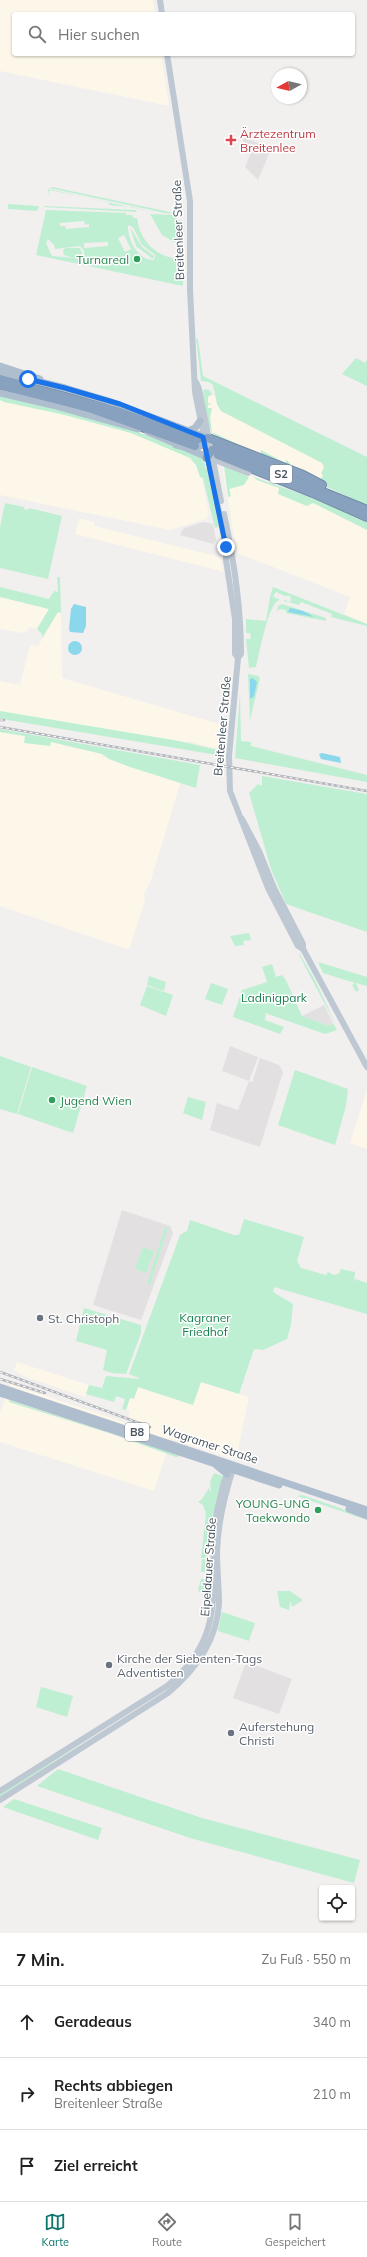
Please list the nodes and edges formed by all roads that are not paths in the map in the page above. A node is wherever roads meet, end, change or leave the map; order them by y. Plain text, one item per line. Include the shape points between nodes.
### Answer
1 (160, 0) edge
2 (162, 12) edge
3 (167, 56) edge
4 (0, 366) edge
5 (0, 372) edge
6 (0, 379) edge
7 (196, 382) junction
8 (47, 383) junction
9 (0, 385) edge
10 (0, 393) edge
11 (200, 421) junction
12 (188, 431) junction
13 (201, 441) junction
14 (176, 445) junction
15 (216, 453) junction
16 (225, 463) junction
17 (248, 472) joint
18 (215, 474) junction
19 (327, 498) junction
20 (367, 510) edge
21 (367, 517) edge
22 (238, 658) junction
23 (367, 1067) edge
24 (0, 1387) edge
25 (0, 1393) edge
26 (232, 1469) junction
27 (367, 1510) edge
28 (367, 1516) edge
29 (0, 1791) edge
30 (0, 1800) edge

1 - 2 main road
3 - 7 main road, Breitenleer Straße via 190,201 192,337
4 - 8 main road via 33,375
5 - 8 main road
6 - 13 highway via 98,405
7 - 11 main road, Breitenleer Straße via 195,392
7 - 13 main road, Breitenleer Straße via 199,389
8 - 12 main road via 132,409
9 - 13 highway
10 - 14 main road via 136,429
11 - 12 main road via 195,428
11 - 13 main road, Breitenleer Straße
12 - 13 main road
13 - 14 main road via 195,449
13 - 15 highway
13 - 15 main road, Breitenleer Straße
14 - 15 main road
15 - 16 main road
15 - 18 main road, Breitenleer Straße
15 - 19 highway, S2
15 - 20 highway, S2
15 - 22 main road, Breitenleer Straße via 226,560 235,619 235,654
16 - 17 main road
16 - 18 main road via 218,467
17 - 19 highway via 296,491
18 - 22 main road, Breitenleer Straße via 231,548 240,610 241,654
19 - 21 highway, S2
22 - 23 main road, Breitenleer Straße via 228,781 231,796 268,888
24 - 26 main road, Wagramer Straße / B8
25 - 26 main road, Wagramer Straße / B8
26 - 27 main road, Wagramer Straße / B8
26 - 28 main road, Wagramer Straße / B8
26 - 29 main road, Eipeldauer Straße via 215,1522 212,1617 208,1632 194,1659 184,1672 167,1686
26 - 30 main road, Eipeldauer Straße via 218,1539 217,1615 207,1649 198,1663 186,1678 168,1693

